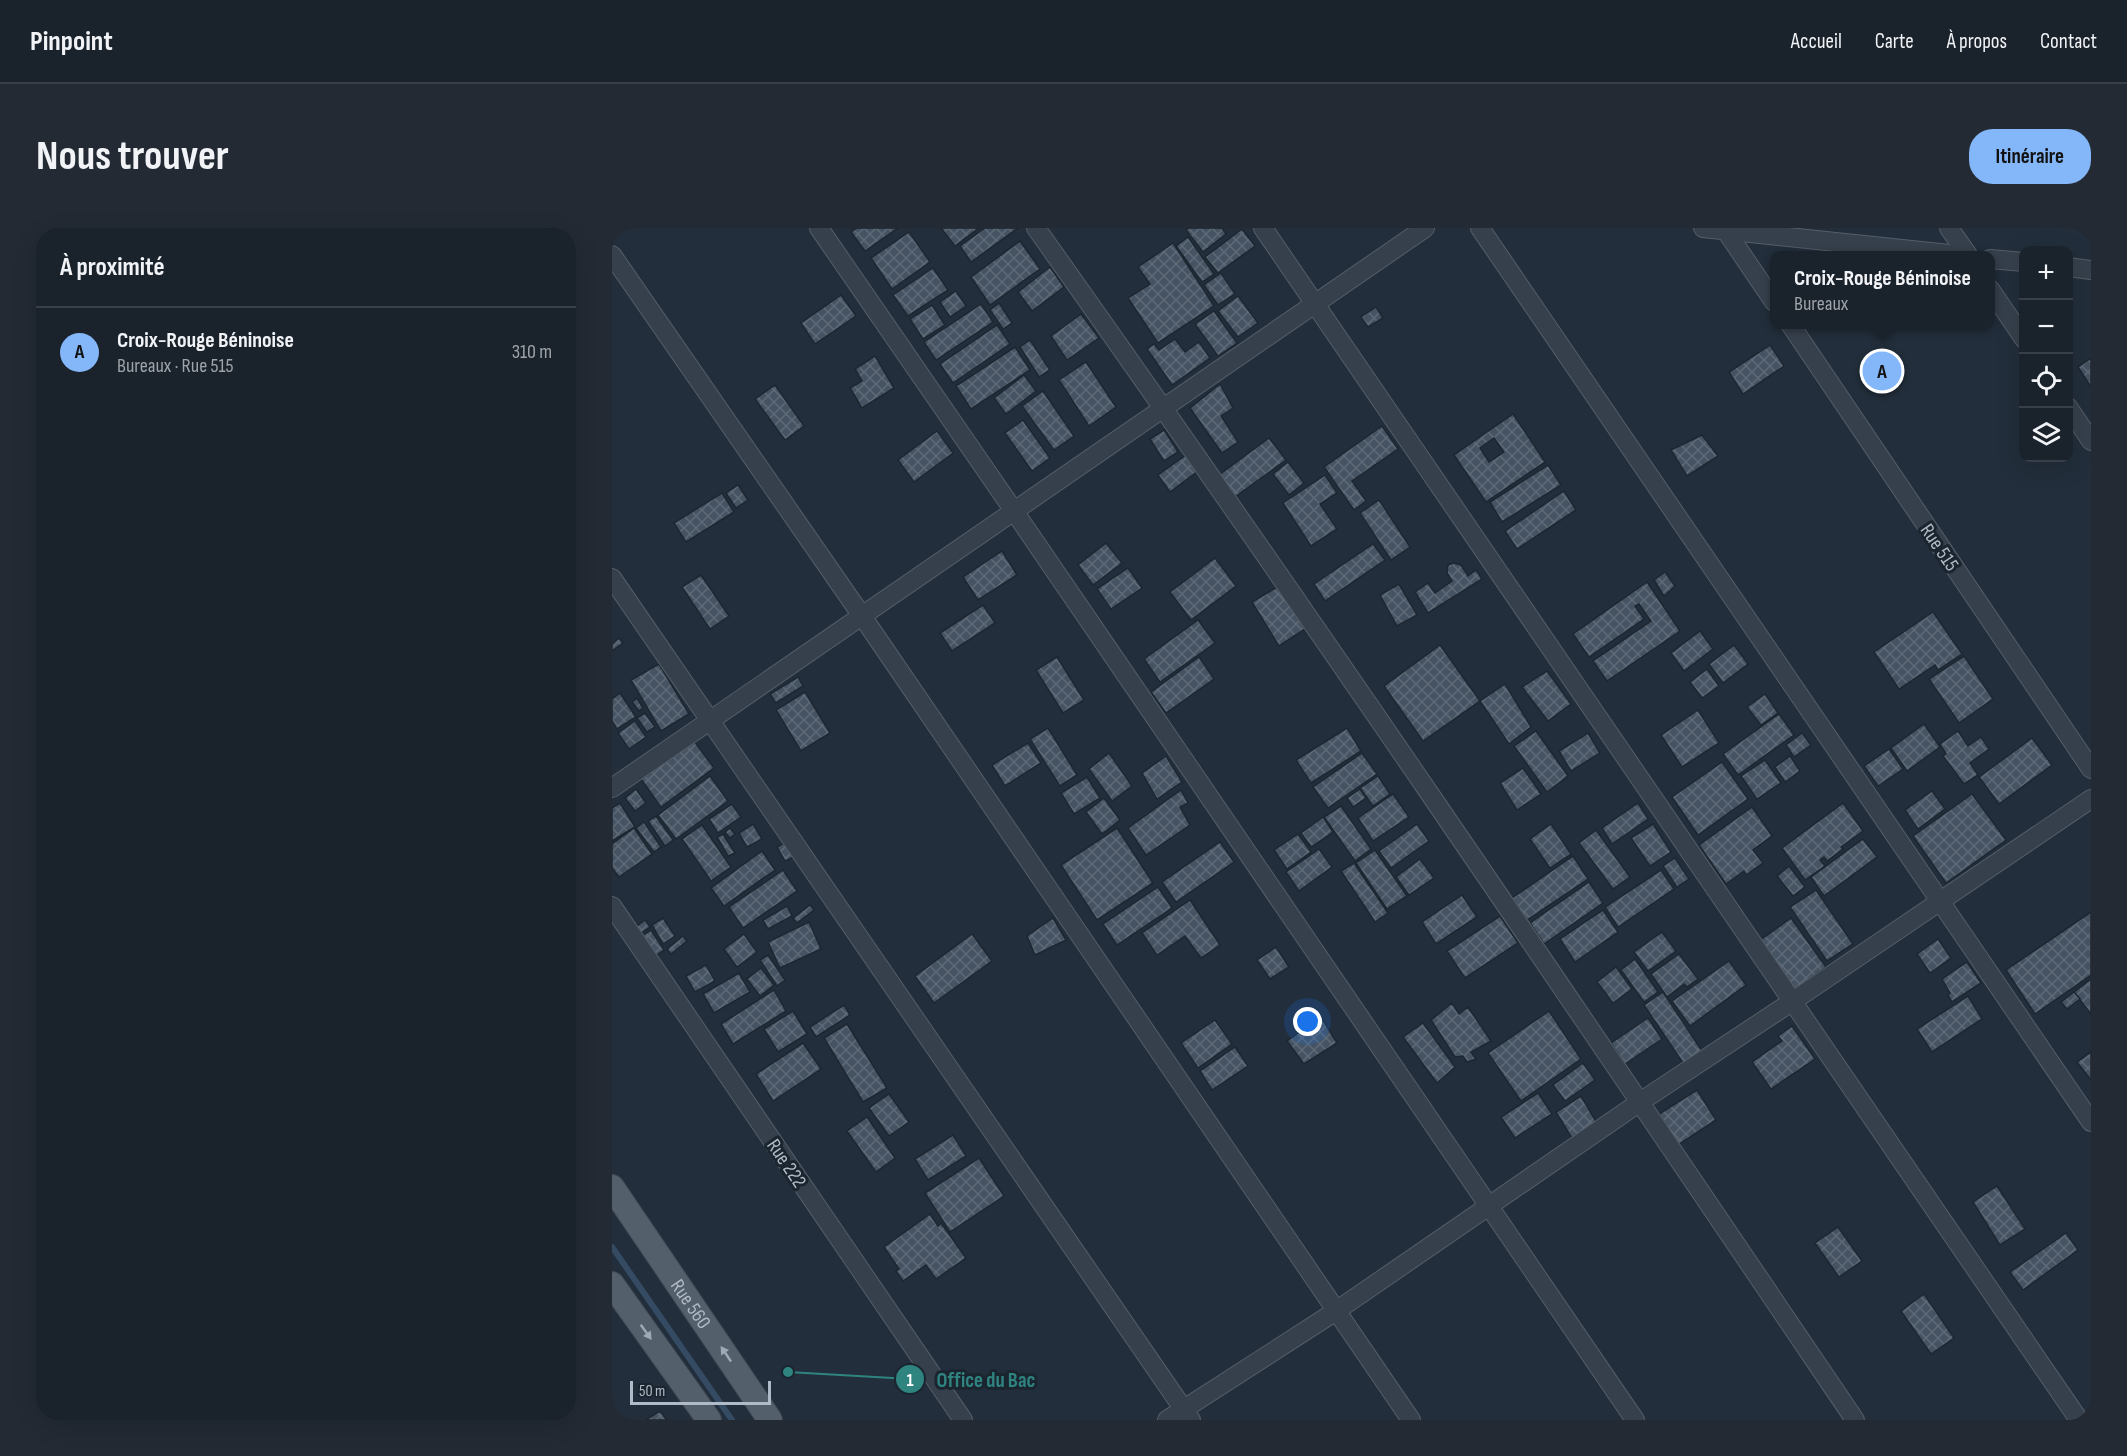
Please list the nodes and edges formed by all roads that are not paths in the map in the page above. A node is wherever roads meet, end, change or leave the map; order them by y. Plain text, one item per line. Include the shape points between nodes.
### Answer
1 (819, 228) edge
2 (1036, 228) edge
3 (1263, 228) edge
4 (1425, 228) edge
5 (1480, 228) edge
6 (1703, 228) edge
7 (1948, 228) edge
8 (1725, 229) edge
9 (1923, 251) edge
10 (1965, 251) edge
11 (612, 255) edge
12 (1995, 259) edge
13 (2019, 262) edge
14 (2073, 268) edge
15 (2091, 270) edge
16 (1770, 296) edge
17 (1995, 296) edge
18 (1316, 303) junction
19 (1793, 329) edge
20 (2019, 332) edge
21 (1164, 408) junction
22 (2069, 408) edge
23 (2091, 441) edge
24 (1014, 511) junction
25 (612, 578) edge
26 (862, 616) junction
27 (710, 720) junction
28 (2091, 769) edge
29 (612, 788) edge
30 (2091, 799) edge
31 (1941, 902) junction
32 (612, 906) edge
33 (1793, 1001) junction
34 (1640, 1102) junction
35 (2091, 1122) edge
36 (612, 1187) edge
37 (1488, 1205) junction
38 (612, 1284) edge
39 (1336, 1311) junction
40 (1187, 1415) edge
41 (709, 1420) edge
42 (770, 1420) edge
43 (963, 1420) edge
44 (1167, 1420) edge
45 (1411, 1420) edge
46 (1635, 1420) edge
47 (1855, 1420) edge
48 (2079, 1420) edge

1 - 24 street
2 - 21 street
3 - 18 street
4 - 18 street
5 - 31 street
6 - 8 street
7 - 10 street
8 - 9 street
8 - 16 street
11 - 26 street
12 - 13 street
14 - 15 street
17 - 20 street
18 - 21 street
18 - 33 street
19 - 28 street, Rue 515
21 - 24 street
21 - 34 street
22 - 23 street
24 - 26 street
24 - 37 street
25 - 27 street
26 - 27 street
26 - 39 street
27 - 29 street
27 - 40 street
30 - 31 street
31 - 33 street
31 - 35 street
32 - 43 street, Rue 222
33 - 34 street
33 - 48 street
34 - 37 street
34 - 47 street
42 -> 36 main road, Rue 560
37 - 39 street
37 - 46 street
38 -> 41 main road
39 - 40 street
39 - 45 street
40 - 44 street

